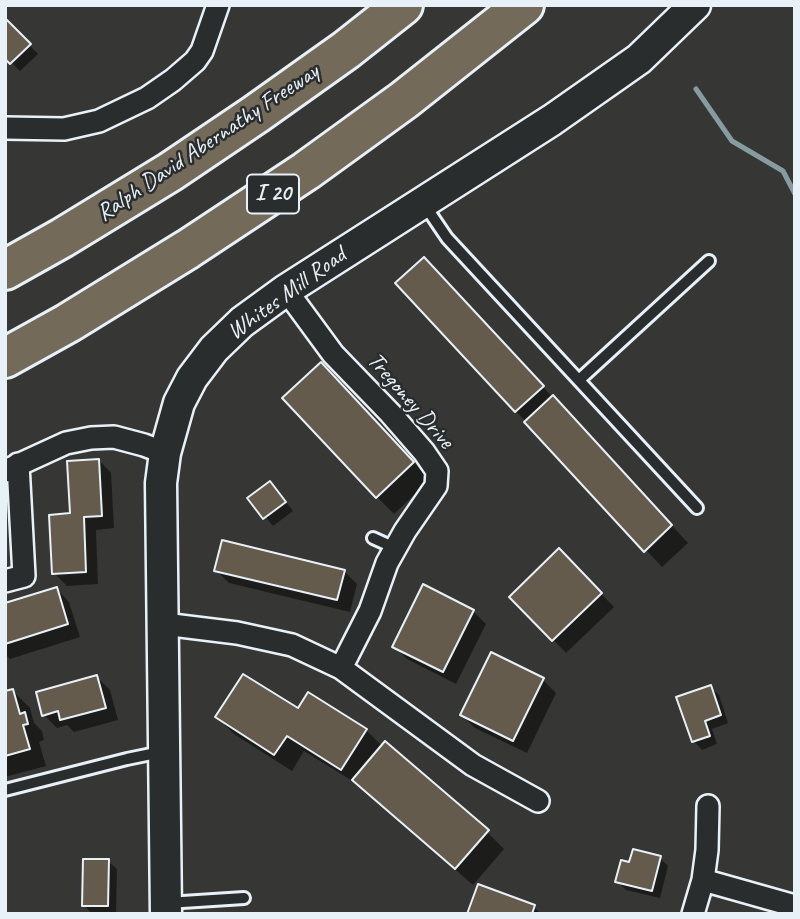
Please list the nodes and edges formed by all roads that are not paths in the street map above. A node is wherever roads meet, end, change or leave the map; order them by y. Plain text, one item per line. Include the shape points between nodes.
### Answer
1 (218, 5) edge
2 (403, 5) edge
3 (524, 5) edge
4 (695, 5) edge
5 (16, 129) edge
6 (422, 202) junction
7 (709, 261) dead end
8 (5, 270) edge
9 (286, 290) junction
10 (5, 358) edge
11 (579, 380) junction
12 (165, 453) junction
13 (12, 467) edge
14 (697, 508) dead end
15 (373, 538) dead end
16 (396, 548) junction
17 (5, 581) edge
18 (164, 624) junction
19 (341, 668) junction
20 (164, 751) junction
21 (5, 790) edge
22 (538, 801) dead end
23 (708, 806) dead end
24 (703, 880) junction
25 (244, 898) dead end
26 (795, 906) edge
27 (166, 908) edge
28 (693, 914) edge

1 - 5 street via 195,61 147,97 99,121 64,129
2 - 8 highway, Ralph David Abernathy Freeway via 324,66 170,172
3 - 10 highway, I 20 via 306,171 188,249
4 - 6 street, Whites Mill Road via 639,59
6 - 9 street, Whites Mill Road
6 - 11 lane via 447,238
7 - 11 lane
9 - 12 street, Whites Mill Road via 242,322 192,378 179,403
9 - 16 street, Tregoney Drive via 333,354 437,471 436,486
11 - 14 lane
12 - 13 street via 114,437 90,438 66,443
12 - 18 street, Whites Mill Road via 161,482
13 - 17 street via 24,576
15 - 16 lane
16 - 19 street, Tregoney Drive
18 - 19 street via 292,645
18 - 20 street, Whites Mill Road
19 - 22 street via 472,765
20 - 21 lane
20 - 27 street, Whites Mill Road
23 - 24 street
24 - 26 street
24 - 28 street
25 - 27 lane

